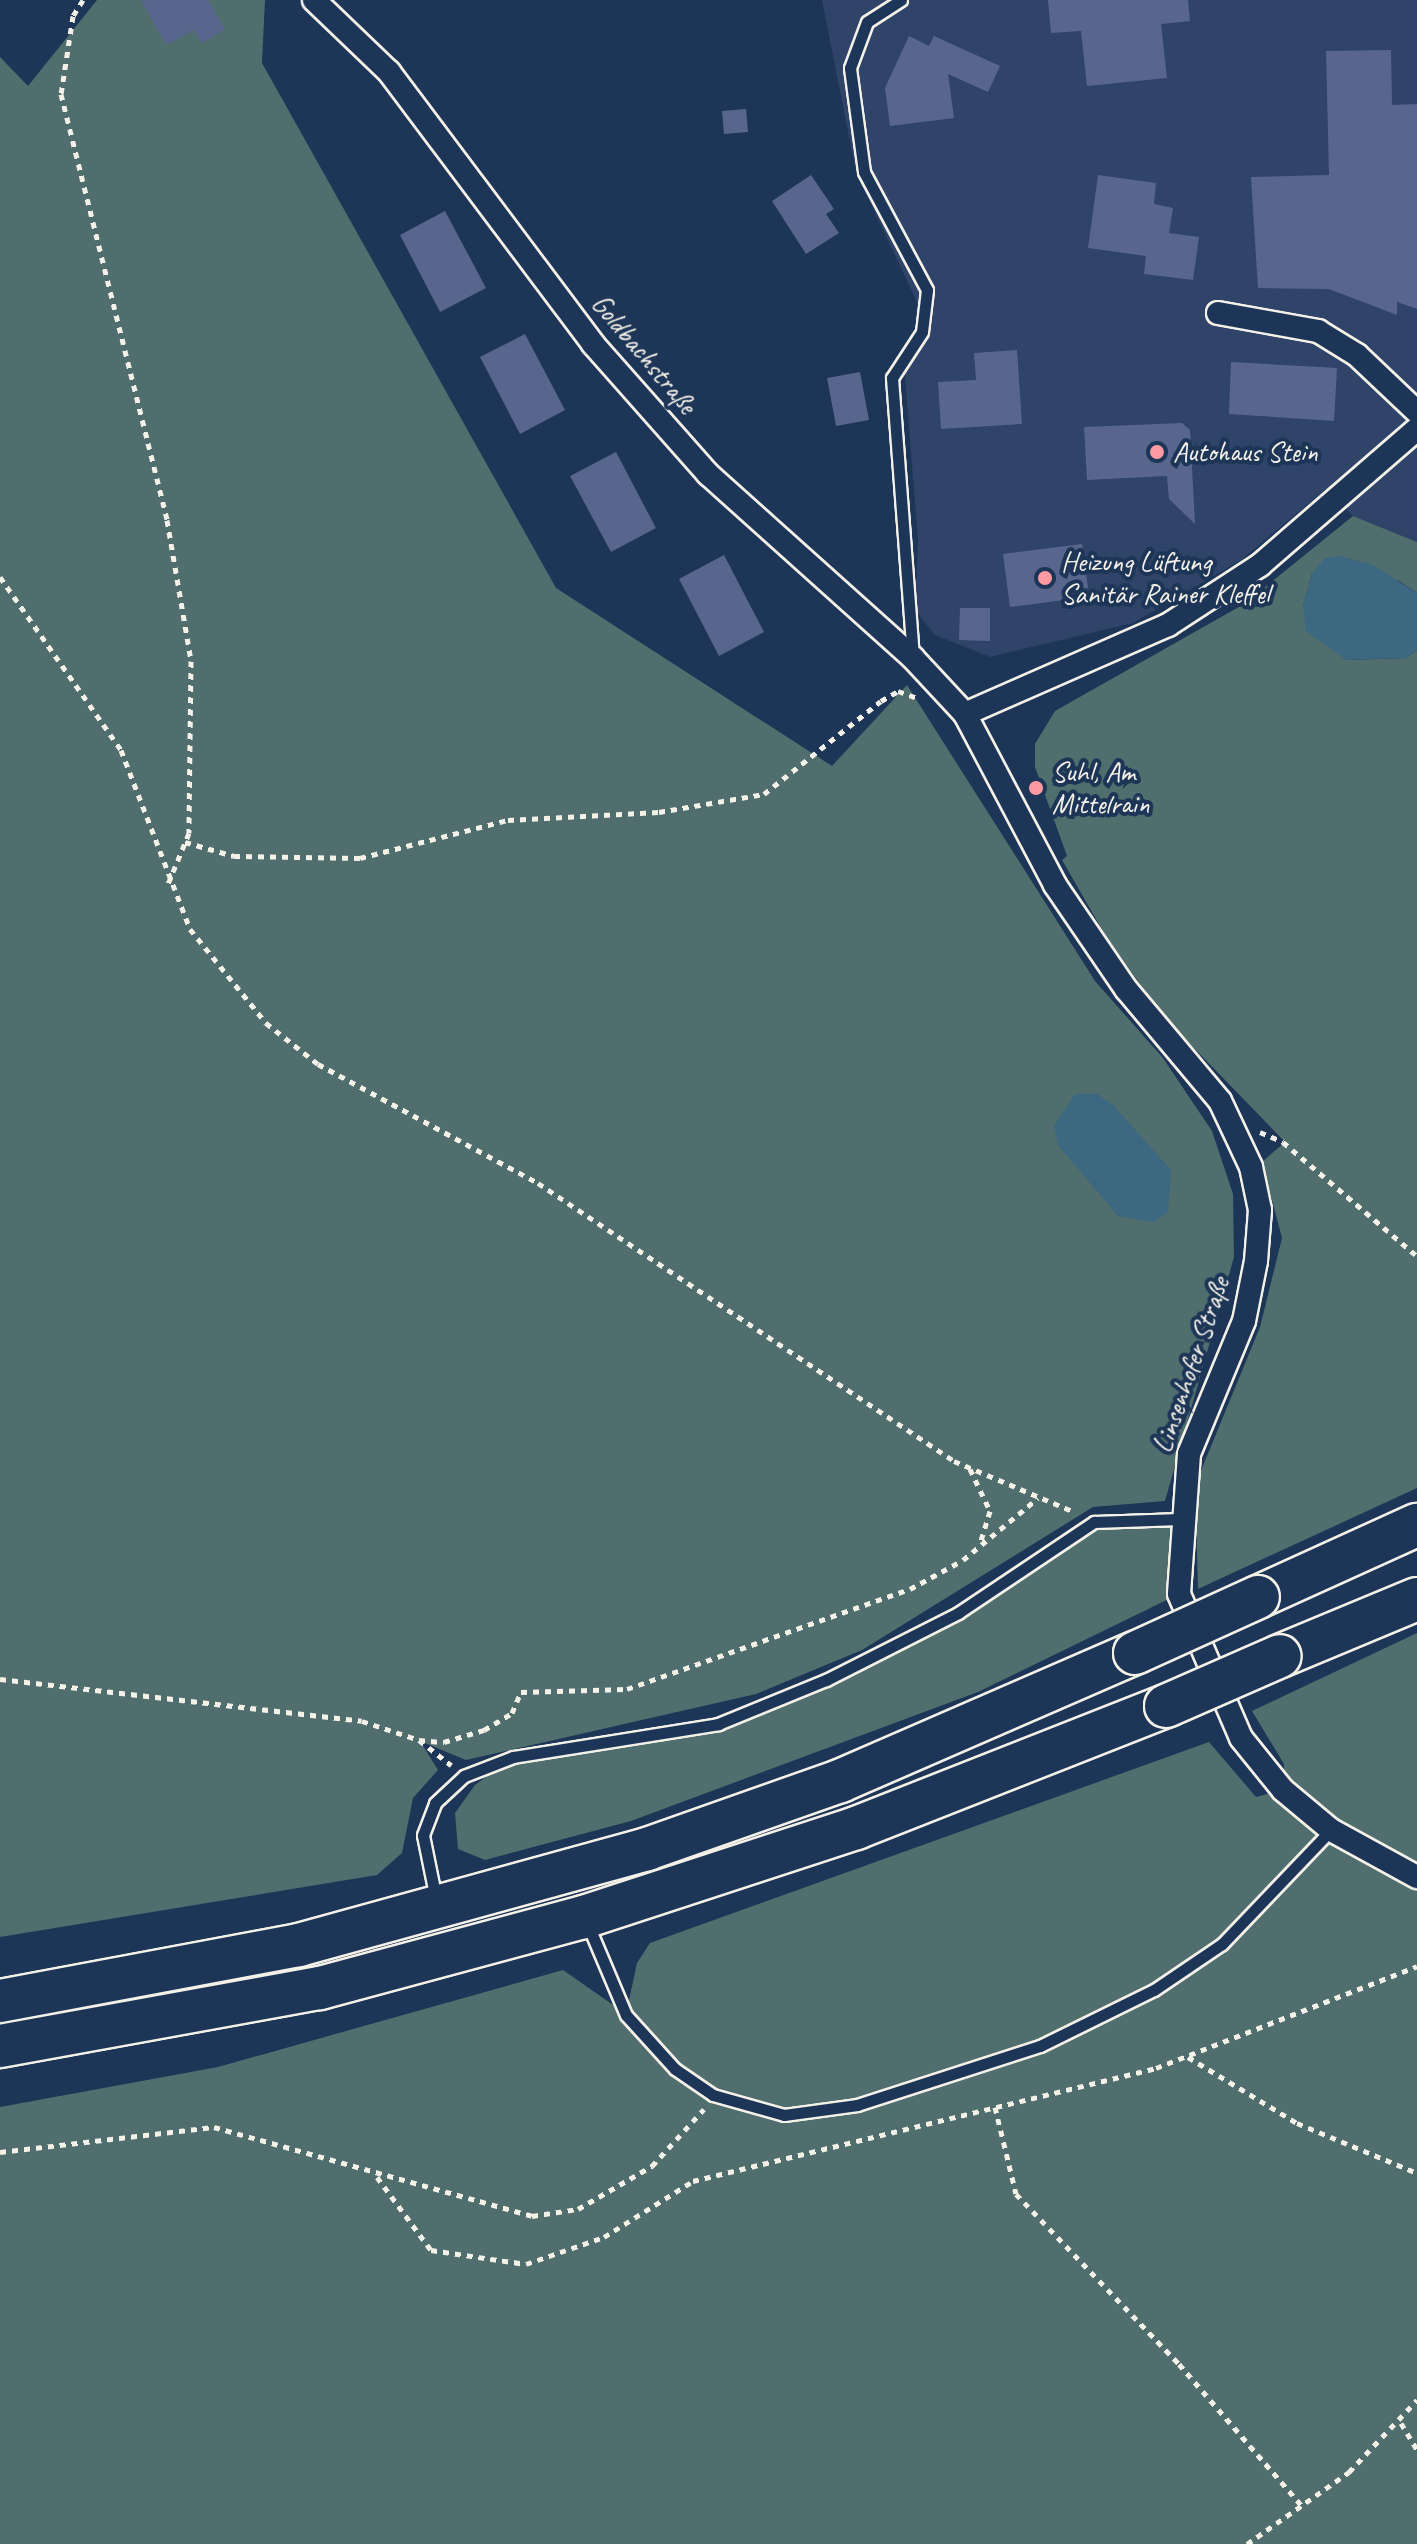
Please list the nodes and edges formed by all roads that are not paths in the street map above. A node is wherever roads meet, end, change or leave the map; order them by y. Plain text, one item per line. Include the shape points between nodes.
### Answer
1 (314, 0) edge
2 (901, 0) edge
3 (1218, 313) dead end
4 (1417, 412) edge
5 (1417, 429) edge
6 (913, 658) junction
7 (965, 714) junction
8 (1180, 1519) junction
9 (1417, 1525) edge
10 (1417, 1599) edge
11 (1331, 1830) junction
12 (1417, 1877) edge
13 (439, 1911) junction
14 (584, 1917) junction
15 (0, 2001) edge
16 (0, 2046) edge

1 - 6 street, Goldbachstraße via 389,72 593,344 708,474
2 - 6 lane via 867,22 850,68 864,172 927,290 922,332 892,378
3 - 4 street via 1318,331 1357,355
5 - 7 street via 1260,565 1168,625
6 - 7 street, Goldbachstraße
7 - 8 street, Linsenhofer Straße via 1055,885 1126,989 1236,1128 1260,1210 1244,1321 1189,1454
8 - 11 street, Linsenhofer Straße via 1179,1594 1241,1738 1283,1790
8 - 13 lane via 1094,1522 958,1613 718,1724 513,1757 464,1776 435,1803 423,1835
9 - 13 highway, bridge via 840,1781
10 - 14 highway, bridge via 1166,1706 856,1828
11 - 12 street, Linsenhofer Straße
11 - 14 lane via 1222,1944 1154,1990 1040,2046 857,2105 784,2115 713,2095 675,2069 626,2015
13 - 15 highway
14 - 16 highway via 320,1988

